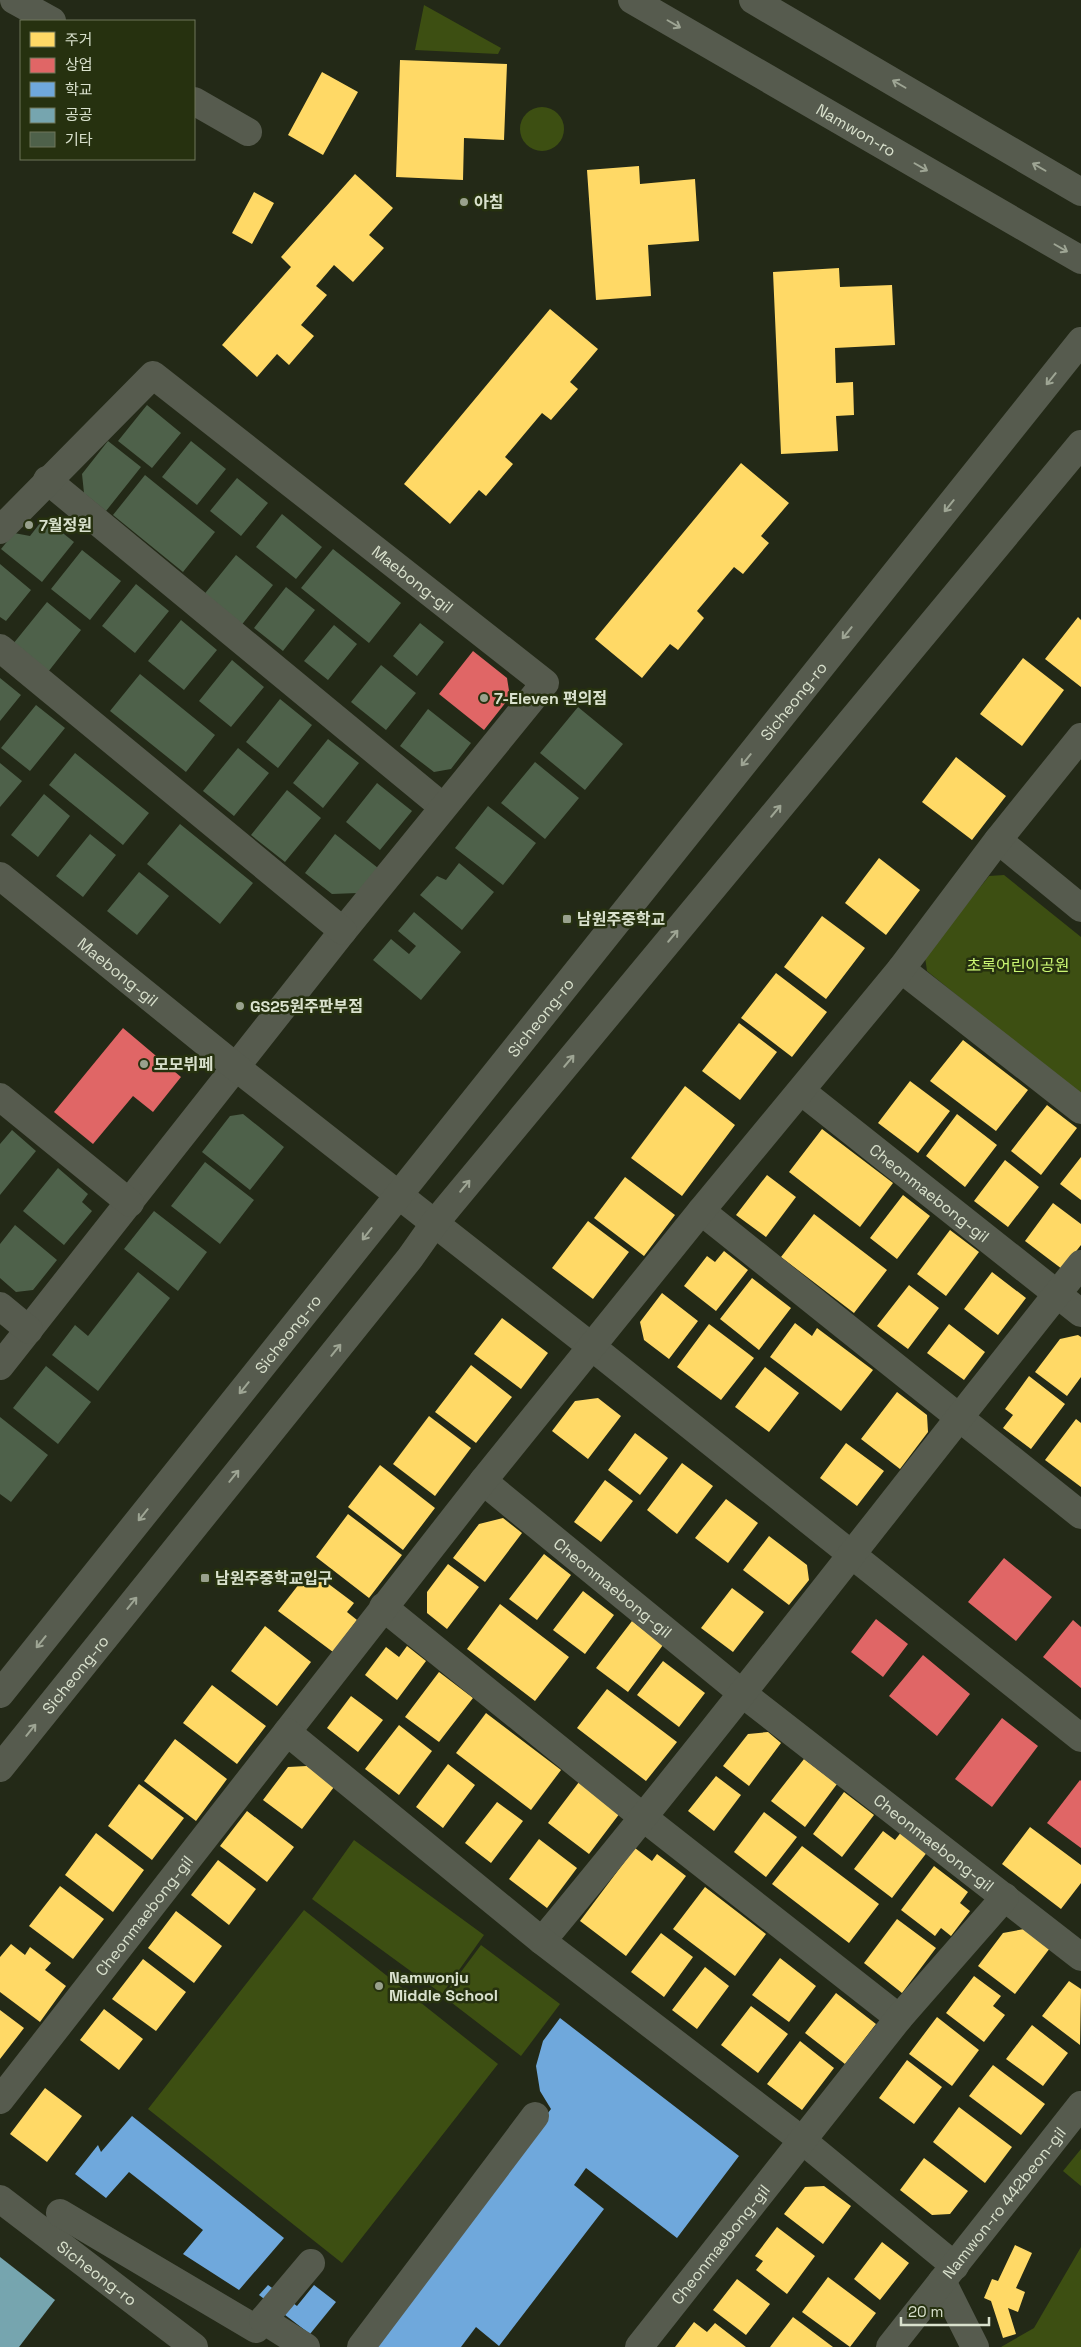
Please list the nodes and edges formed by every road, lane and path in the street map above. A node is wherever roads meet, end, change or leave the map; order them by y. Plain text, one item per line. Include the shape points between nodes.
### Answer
1 (14, 0) edge
2 (632, 0) edge
3 (754, 0) edge
4 (50, 20) edge
5 (195, 102) edge
6 (248, 132) dead end
7 (1081, 192) edge
8 (1081, 260) edge
9 (1081, 341) edge
10 (1081, 444) edge
11 (47, 480) junction
12 (0, 530) edge
13 (0, 648) edge
14 (1081, 737) edge
15 (443, 807) junction
16 (998, 840) junction
17 (0, 876) edge
18 (1081, 908) edge
19 (343, 931) junction
20 (901, 969) junction
21 (237, 1068) junction
22 (801, 1091) junction
23 (0, 1097) edge
24 (1081, 1110) edge
25 (397, 1195) junction
26 (130, 1203) junction
27 (701, 1212) junction
28 (434, 1224) junction
29 (1081, 1264) edge
30 (1057, 1294) junction
31 (0, 1306) edge
32 (1081, 1314) edge
33 (29, 1330) junction
34 (592, 1347) junction
35 (0, 1366) edge
36 (960, 1419) junction
37 (483, 1481) junction
38 (1081, 1515) edge
39 (850, 1554) junction
40 (383, 1607) junction
41 (0, 1694) edge
42 (743, 1694) junction
43 (287, 1732) junction
44 (1081, 1738) edge
45 (0, 1768) edge
46 (644, 1818) junction
47 (1005, 1897) junction
48 (542, 1941) junction
49 (1081, 1957) edge
50 (900, 2018) junction
51 (0, 2100) edge
52 (1081, 2104) edge
53 (535, 2116) dead end
54 (803, 2142) junction
55 (0, 2199) edge
56 (60, 2213) dead end
57 (311, 2263) dead end
58 (949, 2274) junction
59 (263, 2320) junction
60 (194, 2347) edge
61 (306, 2347) edge
62 (361, 2347) edge
63 (639, 2347) edge
64 (890, 2347) edge
65 (975, 2347) edge

1 - 4 street
2 -> 8 street, Namwon-ro
7 -> 3 street
5 - 6 street
9 -> 25 street, Sicheong-ro
28 -> 10 street, Sicheong-ro
11 - 12 street
11 - 15 street
11 - 15 street, Maebong-gil via 153,375 545,683
13 - 19 street
14 - 16 street, Cheonmaebong-gil
15 - 19 street, Maebong-gil
16 - 18 street
16 - 20 street, Cheonmaebong-gil
17 - 21 street, Maebong-gil
19 - 21 street, Maebong-gil
20 - 22 street, Cheonmaebong-gil
20 - 24 street
21 - 25 street
21 - 26 street, Maebong-gil
22 - 27 street, Cheonmaebong-gil
22 - 30 street, Cheonmaebong-gil
23 - 26 street
25 - 28 street
25 -> 41 street, Sicheong-ro
26 - 33 street, Maebong-gil
27 - 34 street, Cheonmaebong-gil
27 - 36 street
28 - 34 street
45 -> 28 street, Sicheong-ro via 404,1266
29 - 30 street
30 - 32 street, Cheonmaebong-gil
30 - 36 street
31 - 33 street
33 - 35 street, Maebong-gil
34 - 37 street, Cheonmaebong-gil
34 - 39 street
36 - 38 street
36 - 39 street
37 - 40 street, Cheonmaebong-gil
37 - 42 street, Cheonmaebong-gil
39 - 42 street
39 - 44 street
40 - 43 street, Cheonmaebong-gil
40 - 46 street
42 - 46 street
42 - 47 street, Cheonmaebong-gil
43 - 48 street
43 - 51 street, Cheonmaebong-gil
46 - 48 street
46 - 50 street
47 - 49 street, Cheonmaebong-gil
47 - 50 street, Cheonmaebong-gil
48 - 54 street
50 - 54 street, Cheonmaebong-gil
52 - 58 street, Namwon-ro 442beon-gil
53 - 62 street
54 - 58 street
54 - 63 street, Cheonmaebong-gil
55 - 60 street, Sicheong-ro
56 - 59 street via 256,2329
57 - 59 street
58 - 64 street, Namwon-ro 442beon-gil
58 - 65 street
59 - 61 street

